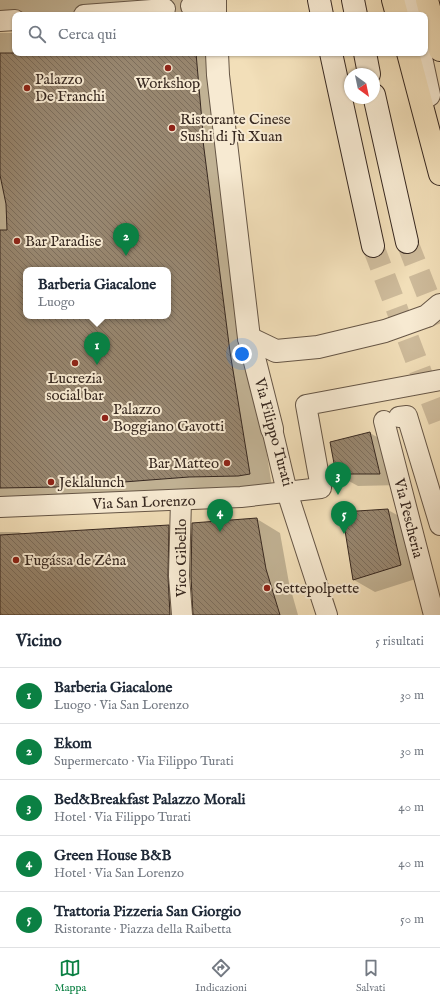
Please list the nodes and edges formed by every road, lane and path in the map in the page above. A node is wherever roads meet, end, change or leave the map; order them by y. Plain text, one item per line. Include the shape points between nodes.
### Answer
1 (319, 0) edge
2 (353, 0) edge
3 (393, 0) edge
4 (408, 0) edge
5 (427, 0) edge
6 (191, 6) tunnel mouth
7 (215, 6) edge
8 (165, 9) tunnel mouth
9 (124, 12) edge
10 (321, 12) edge
11 (355, 12) edge
12 (396, 12) edge
13 (410, 12) edge
14 (12, 20) edge
15 (0, 21) edge
16 (440, 50) edge
17 (217, 56) edge
18 (332, 56) edge
19 (366, 56) edge
20 (409, 56) edge
21 (421, 56) edge
22 (368, 68) edge
23 (376, 104) edge
24 (440, 141) edge
25 (440, 174) edge
26 (407, 242) tunnel mouth
27 (373, 246) tunnel mouth
28 (440, 305) edge
29 (249, 338) junction
30 (440, 380) edge
31 (272, 429) joint
32 (287, 492) junction
33 (181, 500) junction
34 (0, 507) edge
35 (440, 525) edge
36 (182, 615) edge
37 (325, 615) edge
38 (434, 615) edge

1 - 10 street
2 - 11 street
3 - 12 highway
4 - 13 street
5 - 16 highway
6 - 7 street
8 - 9 street
14 - 15 street
17 - 29 street, Via Filippo Turati
18 - 27 street
19 - 22 street
20 - 25 highway
21 - 24 street
23 - 26 street
28 - 29 street via 427,316 385,331 318,347 276,351
29 - 31 street, Via Filippo Turati
30 - 32 street, Via Filippo Turati via 306,406 321,488
31 - 32 street, Via Filippo Turati
32 - 33 street, Via San Lorenzo
32 - 37 street
33 - 34 street, Via San Lorenzo
33 - 36 street, Vico Gibello via 179,576
35 - 38 street, Via Pescheria via 407,416 392,419

